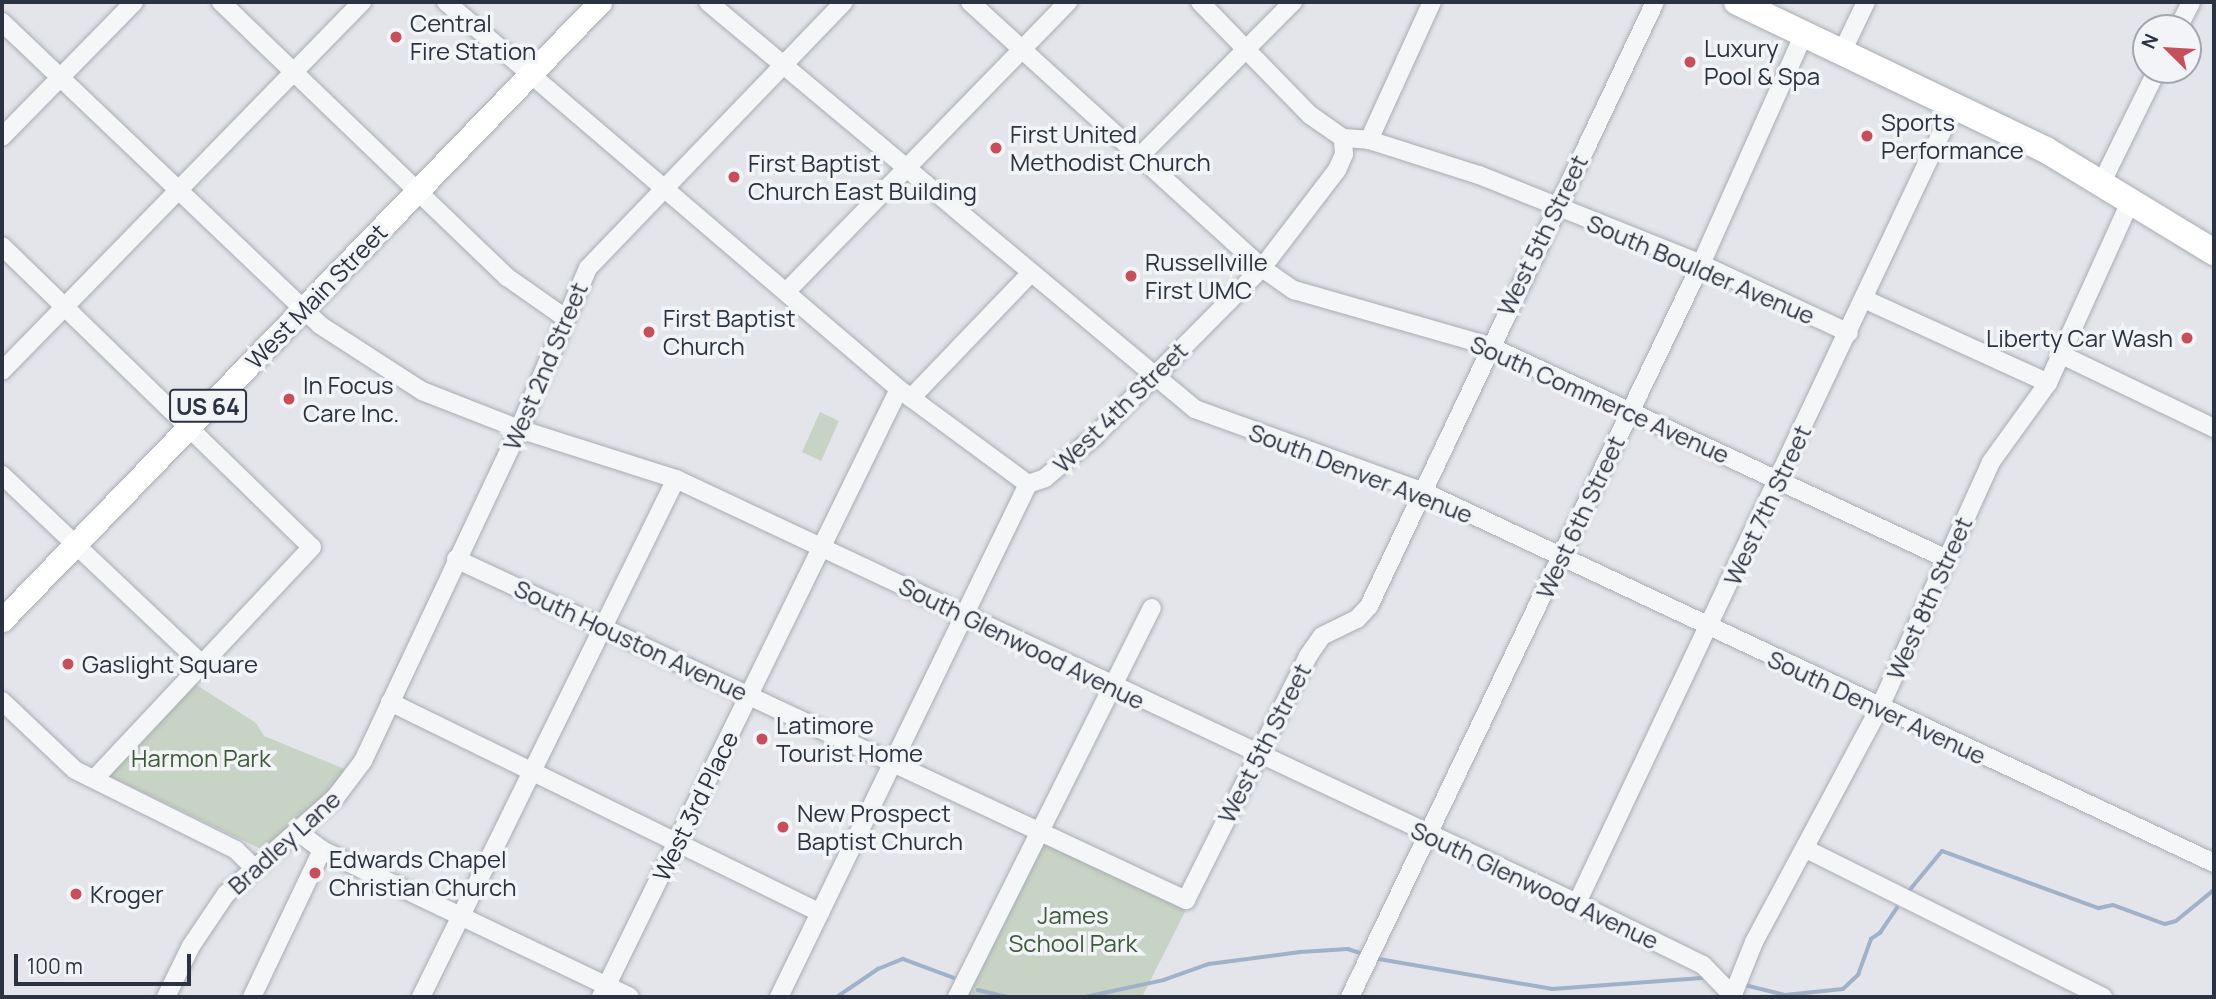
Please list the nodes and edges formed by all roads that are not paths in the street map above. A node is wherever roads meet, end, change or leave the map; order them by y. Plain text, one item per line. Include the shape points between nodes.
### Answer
1 (134, 2) edge
2 (221, 2) edge
3 (362, 2) edge
4 (446, 2) edge
5 (600, 2) edge
6 (708, 2) edge
7 (844, 2) edge
8 (970, 2) edge
9 (1068, 2) edge
10 (1200, 2) edge
11 (1293, 2) edge
12 (1432, 2) edge
13 (1655, 2) edge
14 (1737, 2) edge
15 (1866, 2) edge
16 (2, 22) edge
17 (1804, 34) junction
18 (1021, 49) junction
19 (1247, 50) junction
20 (1842, 52) junction
21 (782, 65) junction
22 (292, 73) junction
23 (532, 75) junction
24 (60, 77) junction
25 (2150, 84) edge
26 (1954, 106) junction
27 (2, 137) edge
28 (1343, 138) junction
29 (1369, 140) junction
30 (1141, 155) junction
31 (907, 167) junction
32 (2102, 182) junction
33 (666, 189) junction
34 (179, 191) junction
35 (416, 193) junction
36 (2130, 202) junction
37 (1555, 207) junction
38 (2, 246) edge
39 (2214, 252) edge
40 (1701, 264) junction
41 (1262, 268) junction
42 (1031, 273) junction
43 (786, 292) junction
44 (1864, 299) junction
45 (65, 307) junction
46 (302, 309) junction
47 (564, 317) junction
48 (1849, 333) junction
49 (1489, 346) junction
50 (2062, 355) junction
51 (2, 371) edge
52 (1154, 376) junction
53 (2048, 383) junction
54 (905, 393) junction
55 (1631, 409) junction
56 (189, 426) junction
57 (2214, 428) edge
58 (519, 429) junction
59 (2, 475) edge
60 (676, 479) junction
61 (1780, 480) junction
62 (1028, 484) junction
63 (1422, 491) junction
64 (74, 544) junction
65 (824, 548) junction
66 (1563, 556) junction
67 (456, 559) junction
68 (1947, 559) junction
69 (1152, 608) dead end
70 (964, 615) junction
71 (2, 620) edge
72 (603, 627) junction
73 (1709, 628) junction
74 (202, 664) junction
75 (1112, 688) junction
76 (750, 695) junction
77 (2, 701) edge
78 (390, 702) junction
79 (1879, 709) junction
80 (1259, 755) junction
81 (363, 761) joint
82 (893, 762) junction
83 (532, 772) junction
84 (94, 779) junction
85 (297, 831) junction
86 (1039, 831) junction
87 (1428, 833) junction
88 (677, 842) junction
89 (1806, 849) junction
90 (322, 850) junction
91 (2214, 863) edge
92 (254, 867) junction
93 (1186, 900) joint
94 (1577, 903) junction
95 (820, 913) junction
96 (461, 916) junction
97 (604, 992) edge
98 (2080, 992) edge
99 (166, 997) edge
100 (252, 997) edge
101 (421, 997) edge
102 (630, 997) edge
103 (779, 997) edge
104 (957, 997) edge
105 (1350, 997) edge
106 (1733, 997) edge
107 (2103, 997) edge

1 - 24 street
2 - 22 street
3 - 22 street
4 - 23 street
5 - 23 main road, West Main Street / US 64
6 - 21 street, South Denver Avenue
7 - 21 street, West 2nd Street
8 - 18 street, South Commerce Avenue
9 - 18 street
10 - 19 street
11 - 19 street
12 - 29 street
13 - 37 street, West 5th Street
14 - 17 highway
15 - 20 street
16 - 24 street, South Glenwood Avenue
17 - 20 highway
17 - 40 street, West 6th Street
18 - 30 street, South Commerce Avenue
18 - 31 street
19 - 28 street via 1310,115
19 - 30 street
20 - 26 highway
21 - 31 street, South Denver Avenue
21 - 33 street, West 2nd Street
22 - 34 street
22 - 35 street
23 - 33 street
23 - 35 main road, West Main Street / US 64
24 - 27 street
24 - 34 street, South Glenwood Avenue
25 - 32 street
26 - 32 highway
26 - 44 street, West 7th Street
28 - 29 street, South Boulder Avenue
28 - 41 street, West 4th Street via 1344,154 1337,170
29 - 37 street, South Boulder Avenue via 1479,175
30 - 41 street, South Commerce Avenue
31 - 42 street, South Denver Avenue
31 - 43 street
32 - 36 highway
33 - 43 street
33 - 47 street, West 2nd Street via 588,268
34 - 45 street
34 - 46 street, South Glenwood Avenue
35 - 46 main road, West Main Street / US 64
35 - 47 street via 507,277
36 - 39 highway
36 - 50 street, West 8th Street
37 - 40 street, South Boulder Avenue
37 - 49 street, West 5th Street
38 - 45 street
40 - 48 street, South Boulder Avenue
40 - 55 street, West 6th Street
41 - 49 street, South Commerce Avenue via 1294,290 1323,301
41 - 52 street, West 4th Street
42 - 52 street, South Denver Avenue
42 - 54 street, West 3rd Place
43 - 54 street
44 - 48 street, West 7th Street
44 - 53 street
45 - 51 street
45 - 56 street
46 - 56 main road, West Main Street / US 64
46 - 58 street, South Glenwood Avenue via 368,360 422,391
47 - 58 street, West 2nd Street
48 - 61 street, West 7th Street
49 - 55 street, South Commerce Avenue
49 - 63 street, West 5th Street
50 - 53 street, West 8th Street
50 - 57 street
52 - 62 street, West 4th Street via 1094,437 1045,478
52 - 63 street, South Denver Avenue via 1216,419
53 - 68 street, West 8th Street via 1991,462
54 - 62 street
54 - 65 street, West 3rd Place
55 - 61 street, South Commerce Avenue
55 - 66 street, West 6th Street
56 - 64 main road, West Main Street / US 64
56 - 74 street via 312,547
58 - 60 street, South Glenwood Avenue
58 - 67 street, West 2nd Street
59 - 64 street
60 - 65 street, South Glenwood Avenue
60 - 72 street
61 - 68 street, South Commerce Avenue
61 - 73 street, West 7th Street
62 - 70 street, West 4th Street
63 - 66 street, South Denver Avenue
63 - 80 street, West 5th Street via 1369,606 1357,619 1322,636
64 - 71 main road, West Main Street / US 64
64 - 74 street
65 - 70 street, South Glenwood Avenue
65 - 76 street, West 3rd Place
66 - 73 street, South Denver Avenue
66 - 87 street, West 6th Street
67 - 72 street, South Houston Avenue
67 - 78 street, West 2nd Street
68 - 79 street, West 8th Street
69 - 75 street
70 - 75 street, South Glenwood Avenue
70 - 82 street, West 4th Street
72 - 76 street, South Houston Avenue
72 - 83 street
73 - 79 street, South Denver Avenue
73 - 94 street, West 7th Street
74 - 84 street
75 - 80 street, South Glenwood Avenue
75 - 86 street
76 - 82 street, South Houston Avenue
76 - 88 street, West 3rd Place
77 - 84 street via 57,755
78 - 81 street, West 2nd Street
78 - 83 street
79 - 89 street, West 8th Street
79 - 91 street, South Denver Avenue
80 - 87 street, South Glenwood Avenue
80 - 93 street, West 5th Street
81 - 85 street, Bradley Lane via 335,798
82 - 86 street, South Houston Avenue
82 - 95 street, West 4th Street
83 - 88 street
83 - 96 street
84 - 92 street via 236,850
85 - 90 street
85 - 92 street, Bradley Lane
86 - 93 street, South Houston Avenue
86 - 104 street
87 - 94 street, South Glenwood Avenue
87 - 105 street, West 6th Street
88 - 95 street
88 - 97 street, West 3rd Place
89 - 98 street
89 - 106 street, West 8th Street via 1754,943
90 - 96 street
90 - 100 street
92 - 99 street, Bradley Lane via 208,917
94 - 106 street, South Glenwood Avenue via 1703,965
95 - 103 street, West 4th Street
96 - 97 street
96 - 101 street
97 - 102 street
98 - 107 street

